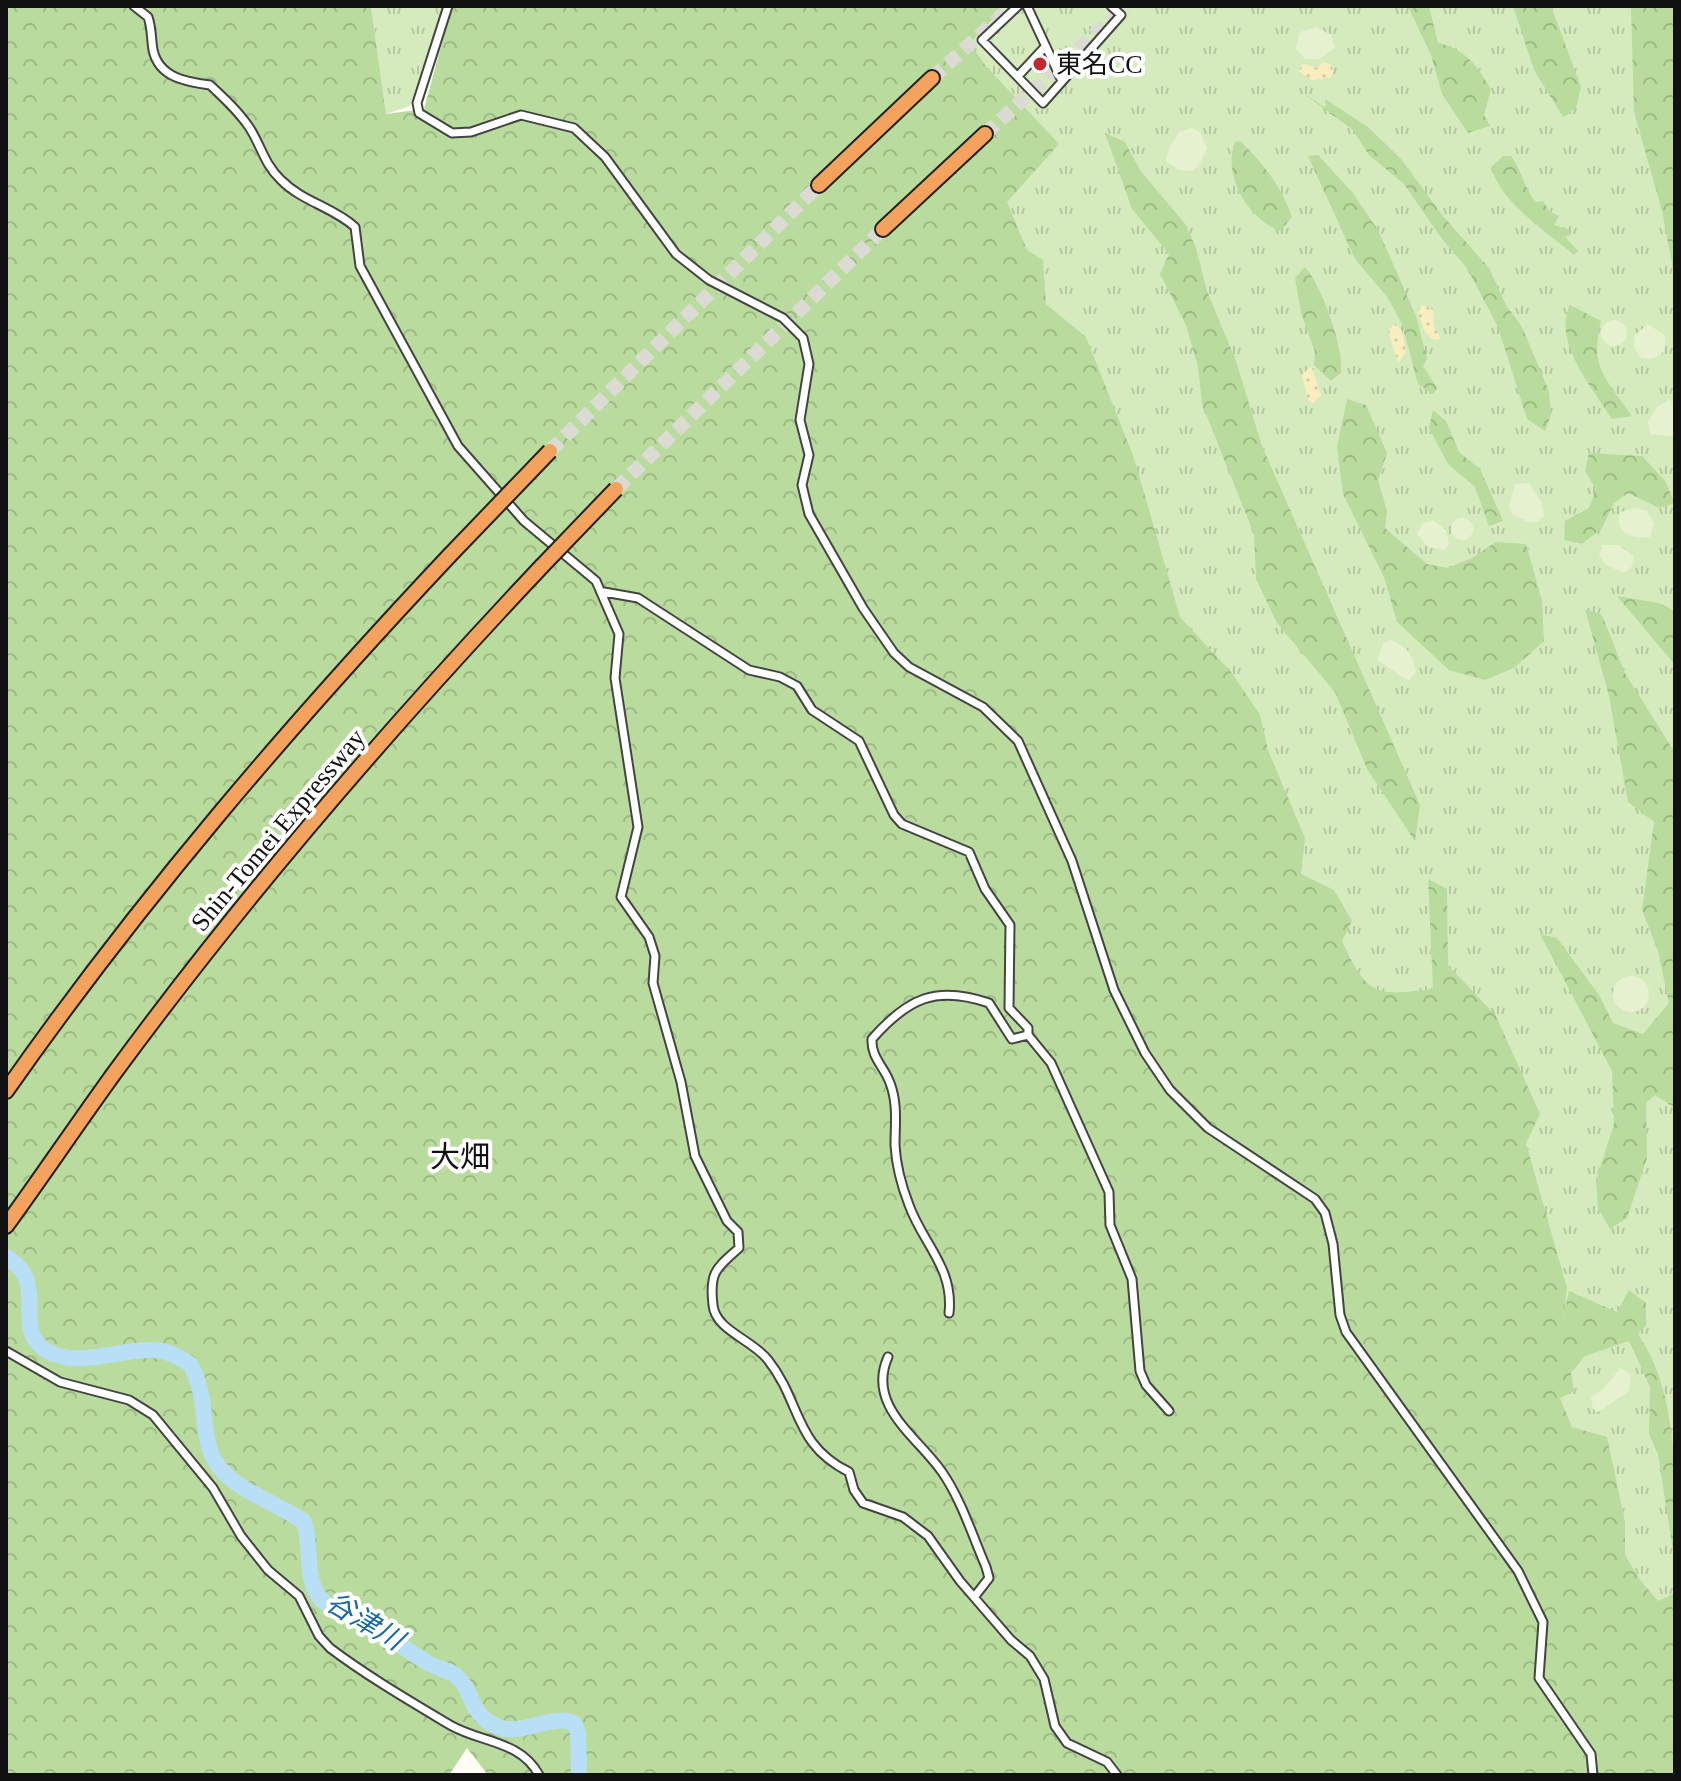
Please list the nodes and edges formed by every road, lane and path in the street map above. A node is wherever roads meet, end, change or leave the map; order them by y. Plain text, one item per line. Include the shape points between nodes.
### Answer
1 (134, 6) edge
2 (448, 6) edge
3 (1018, 6) edge
4 (1027, 6) edge
5 (1111, 6) edge
6 (1044, 48) junction
7 (1018, 76) junction
8 (932, 78) tunnel mouth
9 (1062, 81) junction
10 (985, 134) tunnel mouth
11 (819, 185) tunnel mouth
12 (883, 229) tunnel mouth
13 (550, 451) tunnel mouth
14 (616, 489) tunnel mouth
15 (604, 592) junction
16 (1028, 1035) junction
17 (6, 1091) edge
18 (6, 1226) edge
19 (949, 1313) dead end
20 (6, 1351) edge
21 (888, 1357) dead end
22 (1169, 1411) dead end
23 (975, 1596) junction
24 (539, 1775) edge
25 (1117, 1775) edge
26 (1593, 1775) edge

1 - 15 street via 148,17 153,52 162,68 180,81 210,85 250,129 261,157 278,178 298,197 355,227 360,266 458,446 524,521
2 - 26 street via 417,103 419,113 452,133 521,115 574,128 605,157 690,267 783,318 803,338 809,364 800,420 809,455 802,485 809,514 894,653 909,667 983,707 1018,741 1072,861 1128,1022 1170,1090 1208,1128 1303,1189 1325,1213 1346,1332 1474,1504 1525,1583 1543,1622 1539,1678 1591,1754
3 - 7 street via 982,40
4 - 6 street
5 - 9 street via 1121,15
6 - 7 street
6 - 9 street
7 - 9 street via 1043,103
8 - 11 highway
10 - 12 highway
13 - 17 highway, bridge via 302,715 190,847
14 - 18 highway, Shin-Tomei Expressway, bridge via 421,698 295,846 116,1071
15 - 16 street via 638,598 749,670 797,686 812,710 859,741 902,824 969,852 985,889 1010,925 1009,1008 1028,1028
15 - 23 street via 619,634 615,678 638,827 621,897 649,937 655,956 653,983 695,1156 727,1221 738,1232 739,1248 719,1262 714,1273 718,1320 768,1360 818,1453 849,1472 863,1503 917,1525
16 - 19 street via 1012,1039 989,1003 940,994 911,1004 872,1039 895,1104 896,1152 906,1195 947,1279
16 - 22 street via 1051,1063 1109,1192 1110,1225 1132,1279 1140,1371
20 - 24 street via 60,1382 129,1400 153,1415 213,1488 268,1570 299,1596 330,1648 450,1724 530,1759
21 - 23 street via 882,1375 888,1403 943,1472 986,1567 989,1578
23 - 25 street via 1030,1656 1044,1679 1055,1726 1067,1743 1107,1762

